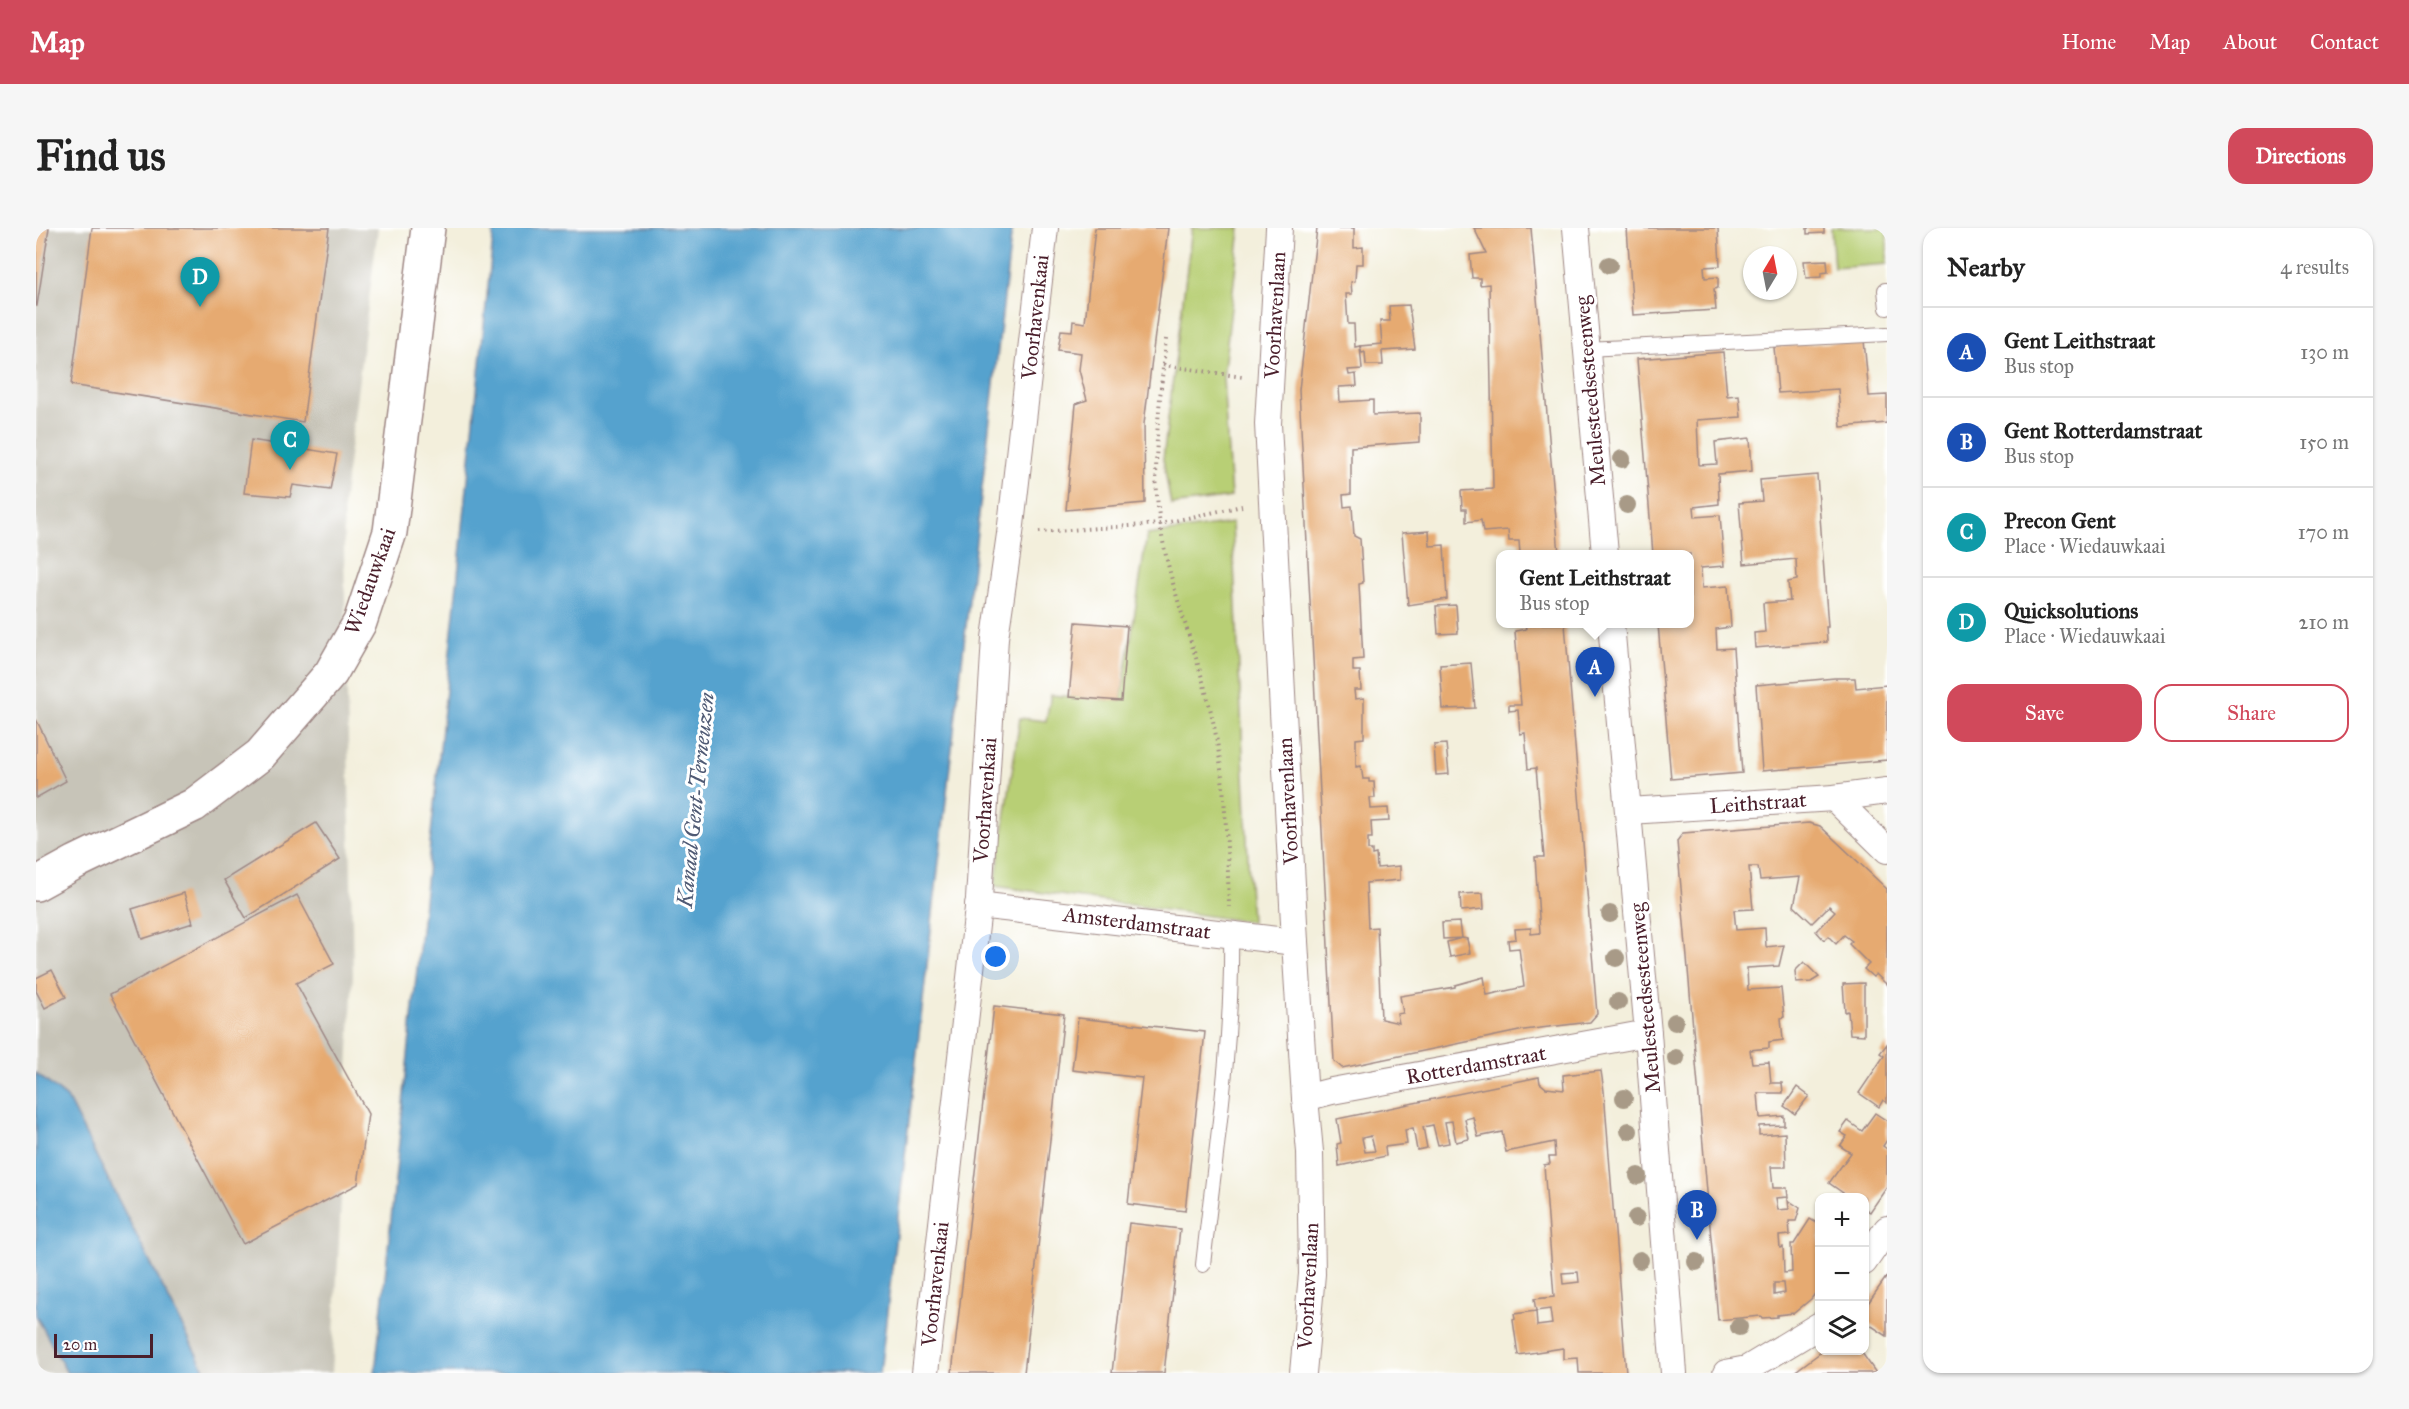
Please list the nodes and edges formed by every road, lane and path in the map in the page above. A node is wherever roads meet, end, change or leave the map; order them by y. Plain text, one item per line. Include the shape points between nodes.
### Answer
1 (428, 228) edge
2 (1045, 228) edge
3 (1280, 228) edge
4 (1576, 228) edge
5 (1887, 290) edge
6 (1887, 308) edge
7 (1887, 334) edge
8 (1166, 339) dead end
9 (1586, 349) junction
10 (1163, 365) junction
11 (1271, 381) junction
12 (1272, 500) junction
13 (1160, 524) junction
14 (1010, 534) junction
15 (1605, 550) edge
16 (1611, 628) edge
17 (1887, 792) edge
18 (1834, 798) junction
19 (1629, 811) junction
20 (1887, 850) edge
21 (36, 884) edge
22 (978, 905) junction
23 (1230, 934) junction
24 (1295, 942) junction
25 (1648, 1033) junction
26 (1305, 1098) junction
27 (1887, 1229) edge
28 (1869, 1255) edge
29 (1203, 1265) dead end
30 (1815, 1328) edge
31 (925, 1373) edge
32 (1303, 1373) edge
33 (1674, 1373) edge
34 (1726, 1373) edge

1 - 21 main road, Wiedauwkaai via 390,532 360,622 331,673 260,755 194,805
2 - 14 street, Voorhavenkaai
3 - 11 street, Voorhavenlaan
4 - 9 street, Meulesteedsesteenweg
5 - 6 lane
7 - 9 lane
8 - 10 path
9 - 15 street, Meulesteedsesteenweg
10 - 11 path
10 - 13 path via 1156,449
11 - 12 street, Voorhavenlaan via 1268,424
12 - 13 path
12 - 24 street, Voorhavenlaan
13 - 14 path
13 - 23 path via 1219,757
14 - 22 street, Voorhavenkaai via 995,638
16 - 19 street, Meulesteedsesteenweg
17 - 18 street, Leithstraat
18 - 19 street, Leithstraat
18 - 20 street
19 - 25 street, Meulesteedsesteenweg
22 - 23 street, Amsterdamstraat
22 - 31 street, Voorhavenkaai
23 - 24 street, Amsterdamstraat
23 - 29 lane via 1228,1031
24 - 26 street, Voorhavenlaan
25 - 26 street, Rotterdamstraat
25 - 33 street, Meulesteedsesteenweg
26 - 32 street, Voorhavenlaan via 1312,1274
27 - 28 street
30 - 34 street via 1747,1369

